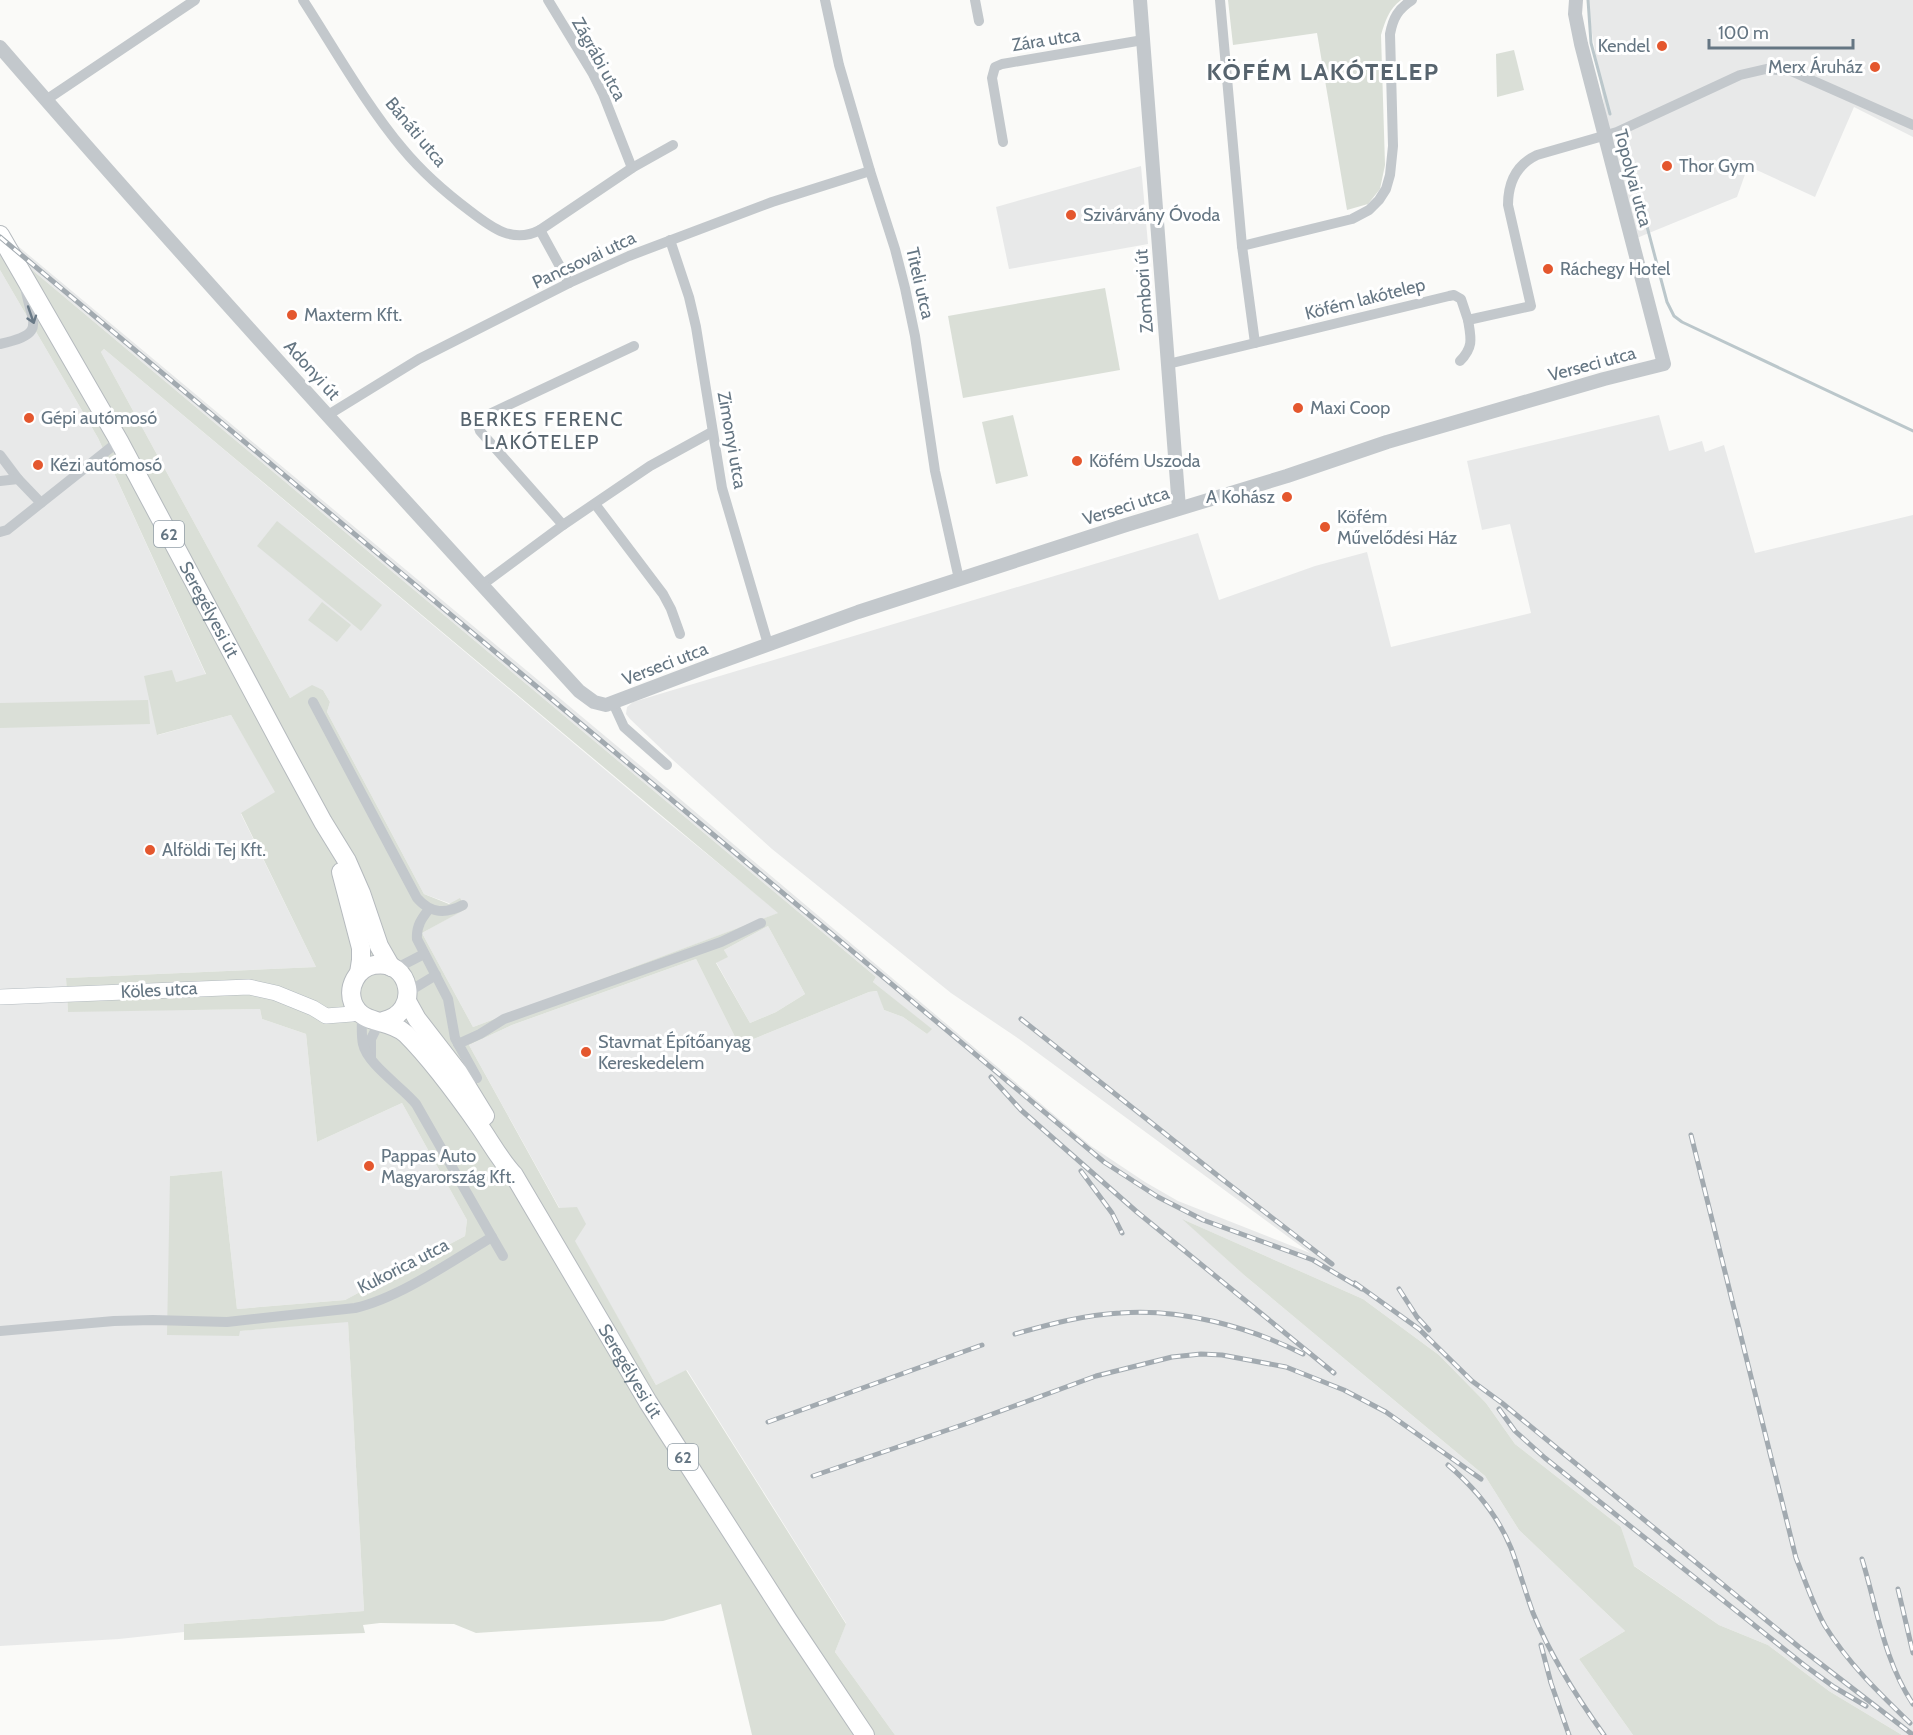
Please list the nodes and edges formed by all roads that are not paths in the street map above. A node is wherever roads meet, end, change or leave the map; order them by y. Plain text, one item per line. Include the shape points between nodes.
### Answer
1 (195, 0) edge
2 (303, 0) edge
3 (548, 0) edge
4 (825, 0) edge
5 (975, 0) edge
6 (1140, 0) edge
7 (1220, 0) edge
8 (1412, 0) edge
9 (1576, 0) edge
10 (979, 21) dead end
11 (1143, 40) junction
12 (0, 47) edge
13 (46, 100) junction
14 (1913, 125) edge
15 (1603, 136) junction
16 (1003, 142) dead end
17 (673, 145) dead end
18 (632, 168) junction
19 (870, 171) junction
20 (540, 230) junction
21 (0, 235) edge
22 (670, 240) junction
23 (1242, 246) junction
24 (23, 274) junction
25 (569, 283) junction
26 (1468, 320) junction
27 (1255, 343) junction
28 (0, 344) edge
29 (634, 346) dead end
30 (1460, 360) dead end
31 (1168, 364) junction
32 (1664, 364) joint
33 (328, 415) junction
34 (712, 432) junction
35 (119, 441) junction
36 (0, 455) edge
37 (18, 479) junction
38 (0, 481) edge
39 (41, 503) junction
40 (595, 504) junction
41 (1179, 508) junction
42 (563, 525) junction
43 (0, 532) edge
44 (959, 579) junction
45 (482, 585) junction
46 (680, 634) dead end
47 (768, 644) junction
48 (313, 702) dead end
49 (610, 704) junction
50 (667, 765) dead end
51 (323, 822) junction
52 (464, 904) dead end
53 (429, 909) junction
54 (761, 923) dead end
55 (424, 954) junction
56 (393, 968) junction
57 (359, 973) junction
58 (436, 975) junction
59 (0, 997) edge
60 (407, 997) junction
61 (357, 1007) junction
62 (382, 1021) junction
63 (458, 1044) junction
64 (371, 1058) junction
65 (477, 1078) dead end
66 (514, 1175) junction
67 (492, 1237) junction
68 (504, 1256) dead end
69 (0, 1331) edge
70 (866, 1735) edge

1 - 13 street
2 - 20 street, Bánáti utca via 384,125 422,170 495,229 516,236
3 - 18 street, Zágrábi utca via 593,74
4 - 19 street, Titeli utca via 839,65
5 - 10 street
6 - 11 street, Zombori út
7 - 23 street
8 - 23 street via 1395,16 1390,34 1393,146 1390,175 1379,200 1352,219
9 - 15 street, Topolyai utca via 1579,36
11 - 16 street, Zára utca via 995,67 992,78
11 - 31 street, Zombori út
12 - 13 street, Adonyi út
13 - 33 street, Adonyi út
14 - 15 street via 1791,70 1766,69 1740,75
15 - 26 street via 1537,155 1516,173 1510,182 1508,205 1531,306
15 - 32 street, Topolyai utca
17 - 18 street, Bánáti utca
18 - 20 street, Bánáti utca
19 - 22 street, Pancsovai utca
19 - 44 street, Titeli utca via 905,288 935,471
20 - 25 street
21 - 24 main road, Seregélyesi út / 62
22 - 25 street, Pancsovai utca
22 - 34 street, Zimonyi utca via 689,297
23 - 27 street
24 -> 28 street, Seregélyesi út via 34,329 27,336
24 - 35 main road, Seregélyesi út / 62
25 - 33 street, Pancsovai utca via 418,359
26 - 27 street, Köfém lakótelep via 1461,299 1454,295
26 - 30 street, Köfém lakótelep via 1471,341 1468,353
27 - 31 street, Köfém lakótelep
29 - 42 street via 482,418 478,424
31 - 41 street, Zombori út
32 - 41 street, Verseci utca via 1387,442
33 - 45 street, Adonyi út
34 - 40 street via 650,466
34 - 47 street, Zimonyi utca via 722,488
35 - 39 street
35 - 51 main road, Seregélyesi út / 62
36 - 37 street
37 - 38 street
37 - 39 street
39 - 43 street
40 - 42 street
40 - 46 street via 663,594
41 - 44 street, Verseci utca
42 - 45 street
44 - 47 street, Verseci utca
45 - 49 street, Adonyi út via 579,691 594,702
47 - 49 street, Verseci utca
48 - 53 street via 417,898
49 - 50 street via 624,727
51 - 56 main road, Seregélyesi út / 62 via 347,861 379,946
51 - 57 main road, Seregélyesi út / 62 via 344,880 361,948
52 - 53 street via 443,912
53 - 55 street via 416,931
54 - 63 street via 721,942 504,1019
55 - 56 street
55 - 58 street
56 - 57 main road via 377,964
56 - 60 main road, Seregélyesi út / 62 via 404,979
57 - 61 main road, Seregélyesi út / 62 via 353,981
58 - 60 street
58 - 63 street via 448,999
59 - 61 main road, Köles utca via 249,987 314,1008
60 - 62 main road via 399,1013
60 - 66 main road, Seregélyesi út / 62 via 417,1019 458,1072 502,1144
61 - 62 main road, Seregélyesi út / 62 via 370,1020
61 - 64 street via 363,1044
62 - 64 street via 371,1039
62 - 66 main road, Seregélyesi út / 62 via 404,1032 416,1044
63 - 65 street
64 - 67 street via 416,1104
66 - 70 main road, Seregélyesi út / 62 via 648,1402
67 - 68 street
67 - 69 street, Kukorica utca via 407,1287 355,1308 227,1322 114,1321

